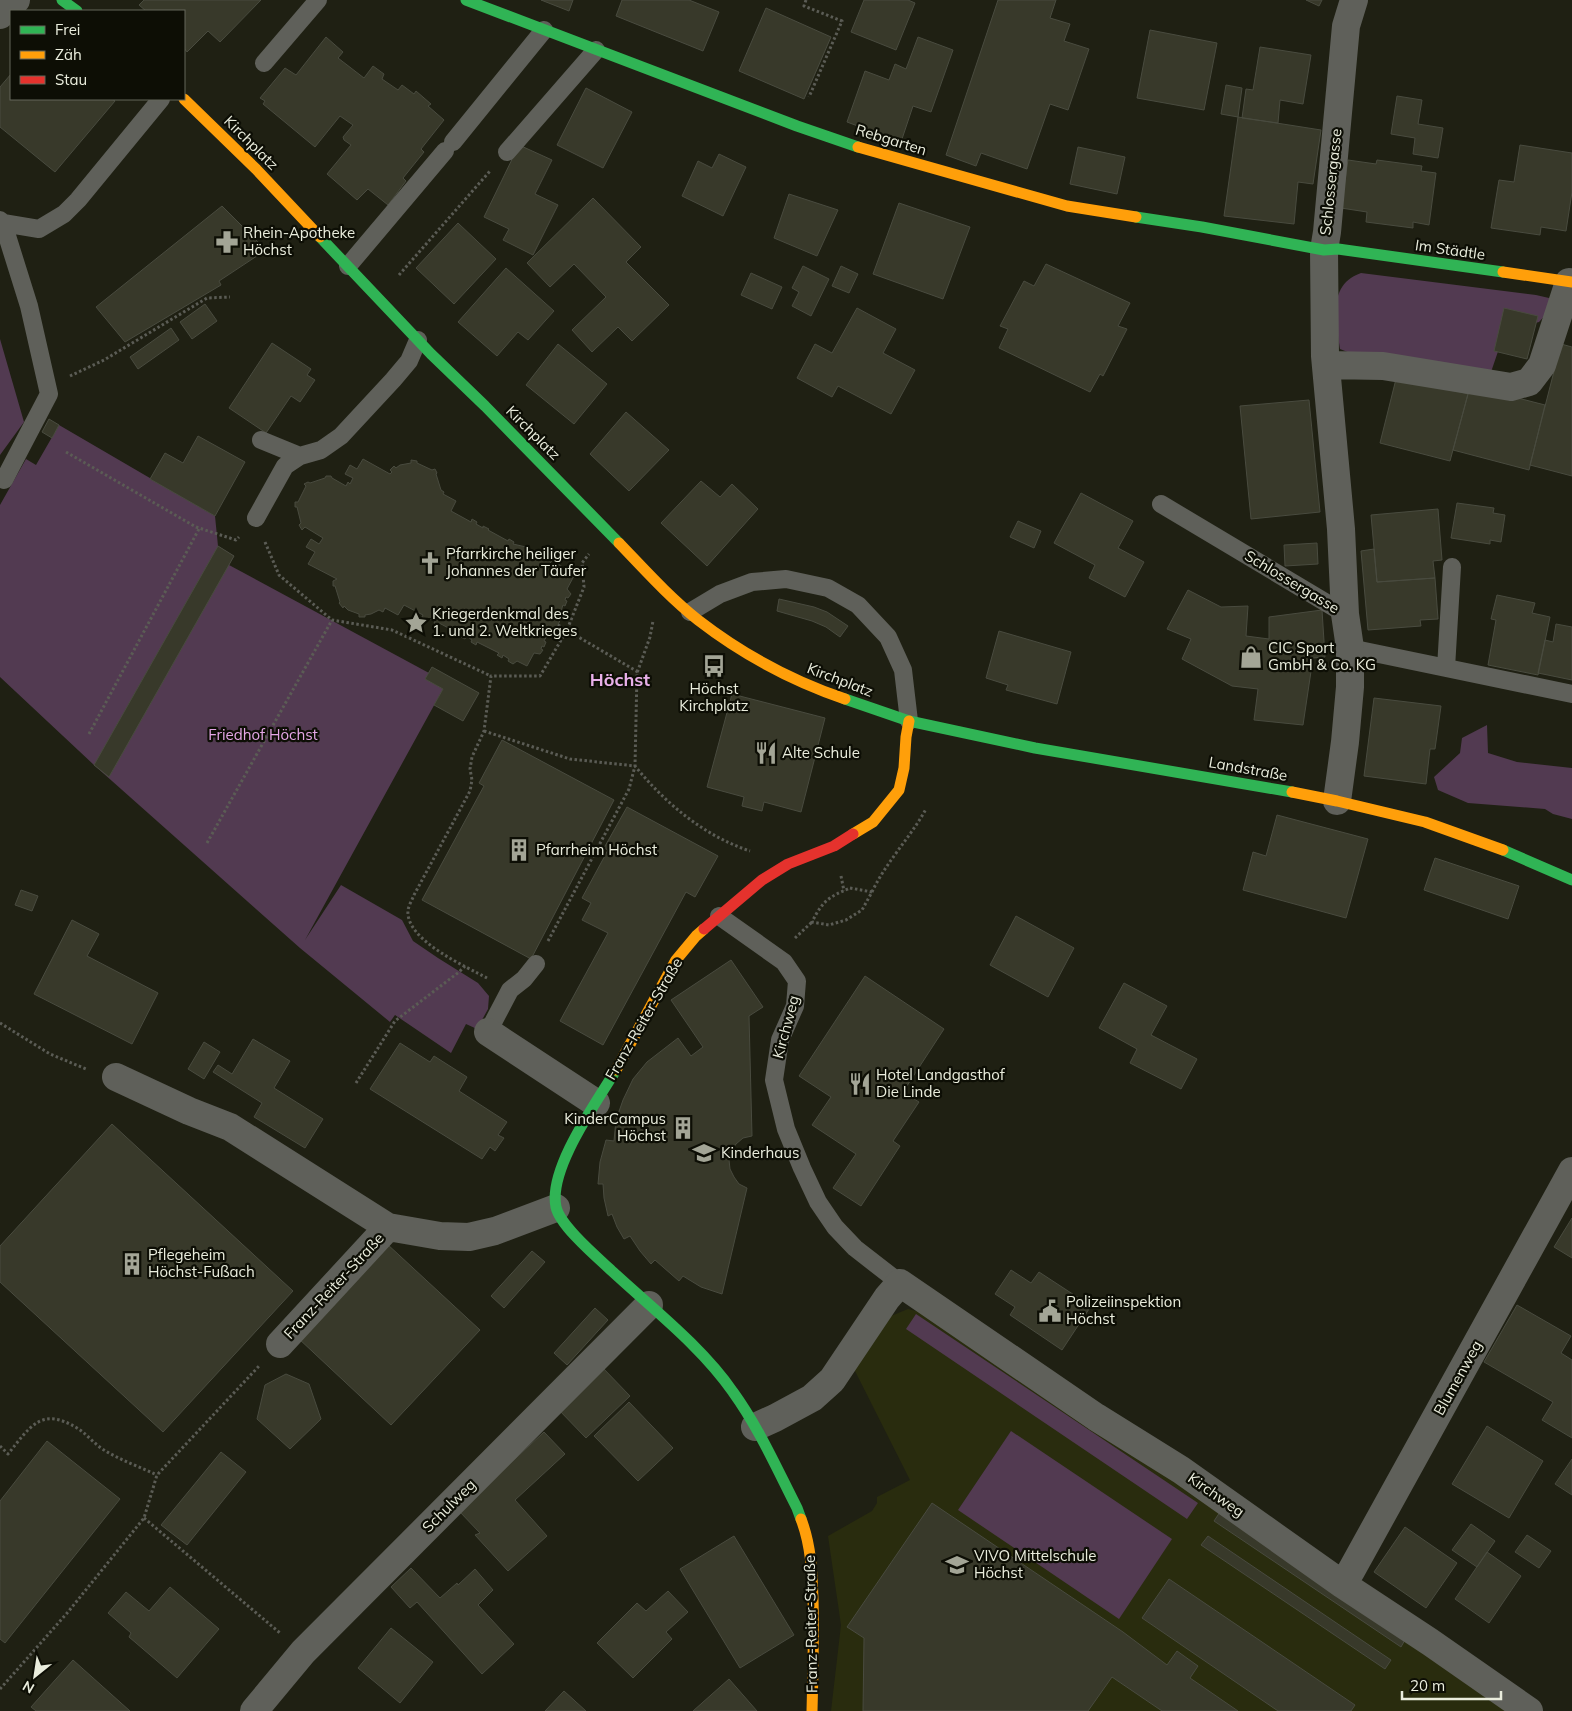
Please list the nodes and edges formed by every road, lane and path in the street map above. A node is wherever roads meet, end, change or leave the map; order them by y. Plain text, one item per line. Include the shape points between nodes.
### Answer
1 (16, 0) edge
2 (62, 0) edge
3 (318, 0) edge
4 (466, 0) edge
5 (806, 0) edge
6 (1354, 0) edge
7 (76, 10) edge
8 (0, 15) edge
9 (544, 30) junction
10 (596, 50) junction
11 (264, 63) dead end
12 (160, 100) edge
13 (185, 100) edge
14 (796, 126) junction
15 (506, 152) joint
16 (2, 221) edge
17 (1324, 250) junction
18 (348, 266) junction
19 (393, 281) dead end
20 (1570, 282) edge
21 (230, 297) dead end
22 (418, 340) junction
23 (1326, 366) junction
24 (47, 387) junction
25 (261, 440) dead end
26 (66, 452) dead end
27 (300, 456) junction
28 (4, 480) dead end
29 (1161, 504) dead end
30 (256, 518) junction
31 (200, 528) junction
32 (593, 549) dead end
33 (1452, 567) dead end
34 (690, 612) junction
35 (1346, 614) junction
36 (332, 620) junction
37 (653, 620) dead end
38 (558, 625) dead end
39 (567, 630) junction
40 (1350, 648) junction
41 (1446, 668) junction
42 (638, 672) junction
43 (491, 676) junction
44 (1572, 694) edge
45 (909, 721) junction
46 (484, 731) junction
47 (89, 734) dead end
48 (635, 766) junction
49 (1336, 801) junction
50 (928, 805) dead end
51 (207, 843) dead end
52 (788, 864) junction
53 (840, 875) dead end
54 (1572, 880) edge
55 (844, 891) junction
56 (872, 892) junction
57 (719, 916) junction
58 (812, 922) junction
59 (793, 940) dead end
60 (536, 964) joint
61 (465, 966) junction
62 (510, 990) junction
63 (0, 1023) edge
64 (488, 1032) joint
65 (116, 1077) joint
66 (356, 1083) dead end
67 (596, 1103) junction
68 (1572, 1171) edge
69 (556, 1208) junction
70 (388, 1227) junction
71 (900, 1283) junction
72 (649, 1305) junction
73 (280, 1344) joint
74 (755, 1427) junction
75 (0, 1446) edge
76 (157, 1475) junction
77 (144, 1518) junction
78 (1342, 1584) junction
79 (303, 1652) junction
80 (0, 1689) edge
81 (254, 1711) edge
82 (812, 1711) edge
83 (1529, 1711) edge

1 - 8 street
2 - 7 street
3 - 11 lane
4 - 9 street, Rebgarten
5 - 14 path via 804,6 842,21
6 - 17 street, Schlossergasse via 1346,26
9 - 10 street, Rebgarten
9 - 18 lane
10 - 14 street, Rebgarten
10 - 15 lane
12 - 16 lane via 64,214 39,229
13 - 18 street, Kirchplatz
14 - 17 street, Rebgarten via 873,152 1066,206
15 - 19 path
16 - 24 lane via 29,306
17 - 20 street, Im Städtle via 1338,249
17 - 23 street, Schlossergasse
18 - 22 street, Kirchplatz
20 - 23 street via 1542,365 1529,382 1511,387 1383,366
21 - 24 path via 207,298 104,360
22 - 27 lane via 409,361 342,436 321,450
22 - 34 street, Kirchplatz
23 - 35 street, Schlossergasse
24 - 28 lane via 49,394
25 - 27 lane
26 - 31 path
27 - 30 lane via 285,466
29 - 35 lane, Schlossergasse
30 - 31 path via 236,540
30 - 36 path via 280,575
31 - 47 path
32 - 39 path via 582,563 584,587
33 - 41 lane
34 - 45 street, Kirchplatz via 764,664 828,693
34 - 45 lane via 720,594 752,582 786,578 828,588 858,605 888,637 903,670
35 - 40 street, Schlossergasse
36 - 43 path via 392,630
36 - 51 path
37 - 42 path
38 - 39 path
39 - 42 path
39 - 43 path via 540,676
40 - 41 lane
40 - 49 street, Schlossergasse via 1345,742
41 - 44 lane
42 - 48 path
43 - 46 path
45 - 49 street, Landstraße via 1035,748
45 - 52 street, Franz-Reiter-Straße via 899,790 874,822 834,846
46 - 48 path via 570,759
46 - 61 path via 472,757 470,791 408,911 416,934
48 - 52 path via 670,803 698,825 733,846
48 - 60 path via 629,789
49 - 54 street, Landstraße via 1425,822 1521,857
50 - 56 path
52 - 57 street, Franz-Reiter-Straße via 762,880
53 - 55 path
55 - 56 path via 850,888
55 - 58 path via 833,895 819,907
56 - 58 path via 862,910 846,920 829,925
57 - 67 street, Franz-Reiter-Straße via 676,960
57 - 71 lane, Kirchweg via 784,962 797,981 795,1006 780,1040 774,1080 786,1129 818,1202 835,1227 855,1248
58 - 59 path
60 - 62 lane
61 - 62 path
61 - 66 path via 395,1021
62 - 64 lane
63 - 65 path via 50,1054 84,1069
64 - 67 street
65 - 70 street, Franz-Reiter-Straße via 230,1127
67 - 69 street, Franz-Reiter-Straße via 561,1165 555,1190
68 - 78 street, Blumenweg
69 - 70 street, Franz-Reiter-Straße via 495,1231 469,1237 440,1236
69 - 72 street, Franz-Reiter-Straße via 574,1235
70 - 73 street, Franz-Reiter-Straße
71 - 74 street via 832,1380 812,1398
71 - 78 street, Kirchweg via 1096,1417 1181,1470
72 - 74 street, Franz-Reiter-Straße via 701,1354 733,1391
72 - 79 street, Schulweg
73 - 76 path
74 - 82 street, Franz-Reiter-Straße via 806,1532 813,1587
75 - 76 path via 8,1454 42,1419 58,1419 78,1428 105,1450
76 - 77 path
77 - 79 path
77 - 80 path
78 - 83 street, Kirchweg
79 - 81 street, Schulweg

